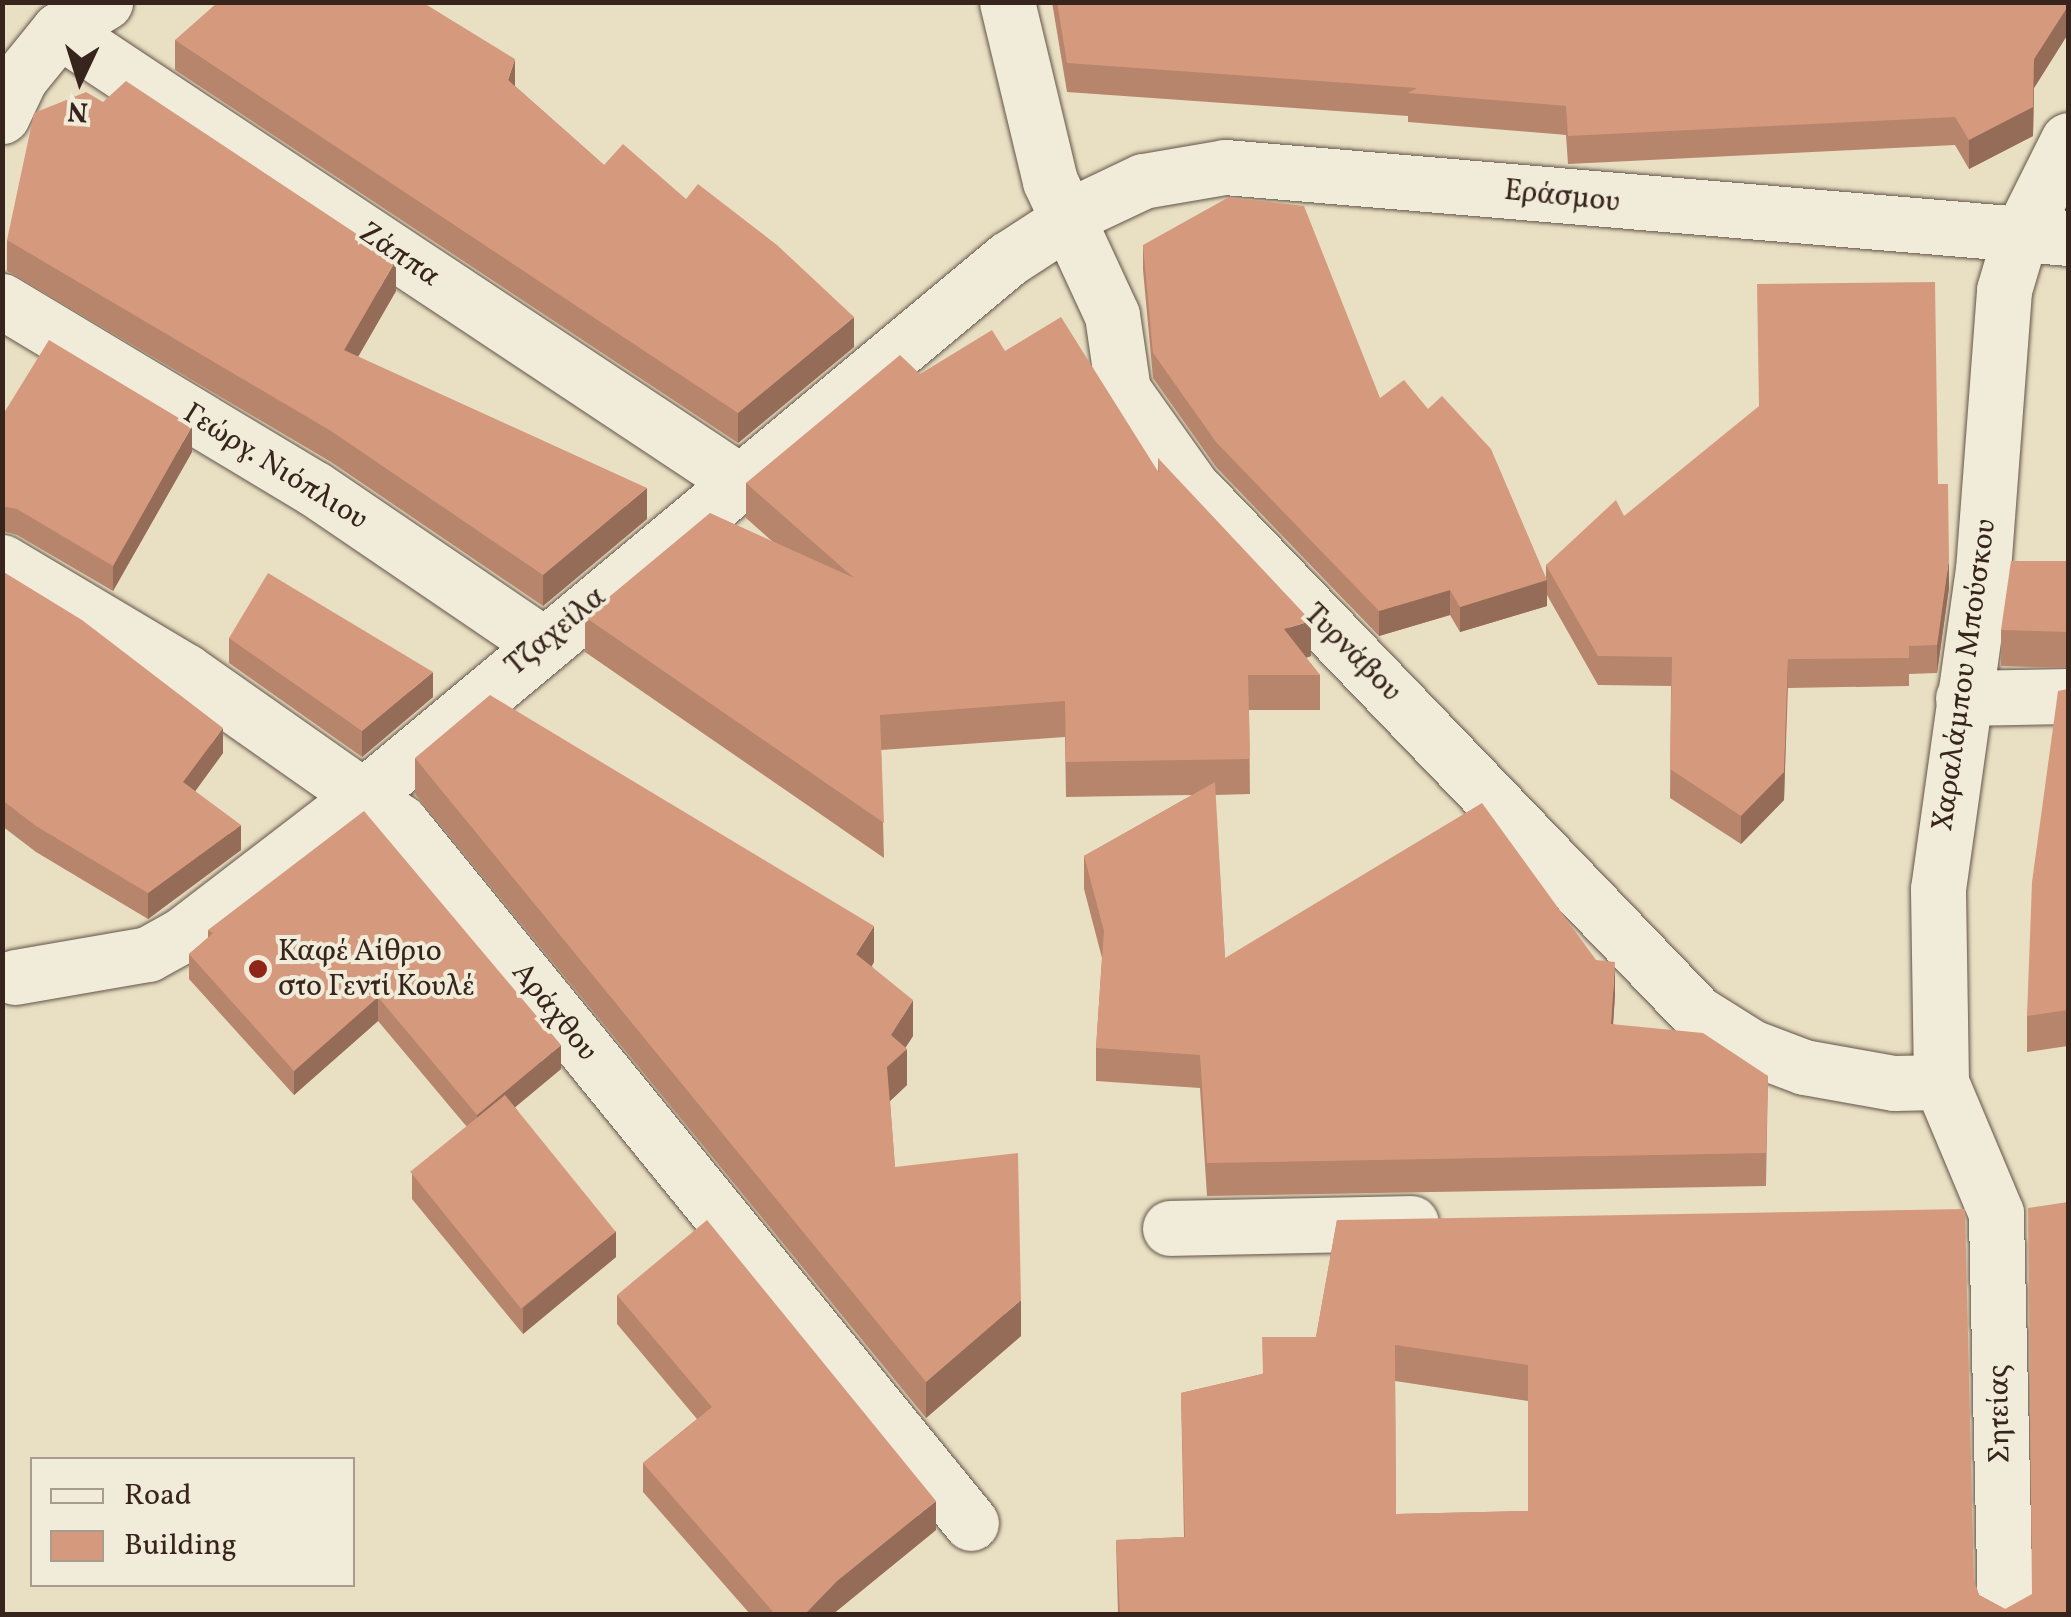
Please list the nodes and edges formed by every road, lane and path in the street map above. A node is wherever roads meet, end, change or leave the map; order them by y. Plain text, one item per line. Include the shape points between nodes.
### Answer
1 (1007, 2) edge
2 (82, 16) edge
3 (2, 116) edge
4 (2068, 140) edge
5 (1067, 220) junction
6 (2044, 237) edge
7 (2, 301) edge
8 (740, 480) junction
9 (2, 562) edge
10 (542, 643) junction
11 (2068, 696) edge
12 (1963, 698) junction
13 (366, 794) junction
14 (6, 977) edge
15 (1941, 1082) junction
16 (2050, 1212) edge
17 (1996, 1213) junction
18 (1936, 1214) edge
19 (1465, 1222) edge
20 (1170, 1228) dead end
21 (970, 1523) dead end
22 (2005, 1614) edge

1 - 5 street, Τυρνάβου via 1044,164
2 - 3 street via 20,78
2 - 8 street, Ζάππα
4 - 6 street, Χαραλάμπου Μπούσκου
5 - 6 street, Εράσμου via 1166,173 1224,166
5 - 8 street, Τζαχείλα via 993,271
5 - 15 street, Τυρνάβου via 1112,315 1123,390 1192,486 1670,986 1722,1030 1774,1057 1839,1075
6 - 12 street, Χαραλάμπου Μπούσκου via 2000,314 1983,570
7 - 10 street, Γεώργ. Νιόπλιου via 315,488
8 - 10 street, Τζαχείλα
9 - 13 street, Αράχθου via 185,671
10 - 13 street, Τζαχείλα
11 - 12 street
12 - 15 street, Χαραλάμπου Μπούσκου via 1938,889
13 - 14 street, Τζαχείλα via 164,947
13 - 21 street, Αράχθου via 414,836
15 - 17 street, Χαραλάμπου Μπούσκου
16 - 17 street
17 - 18 street
17 - 22 street, Σητείας
19 - 20 street

